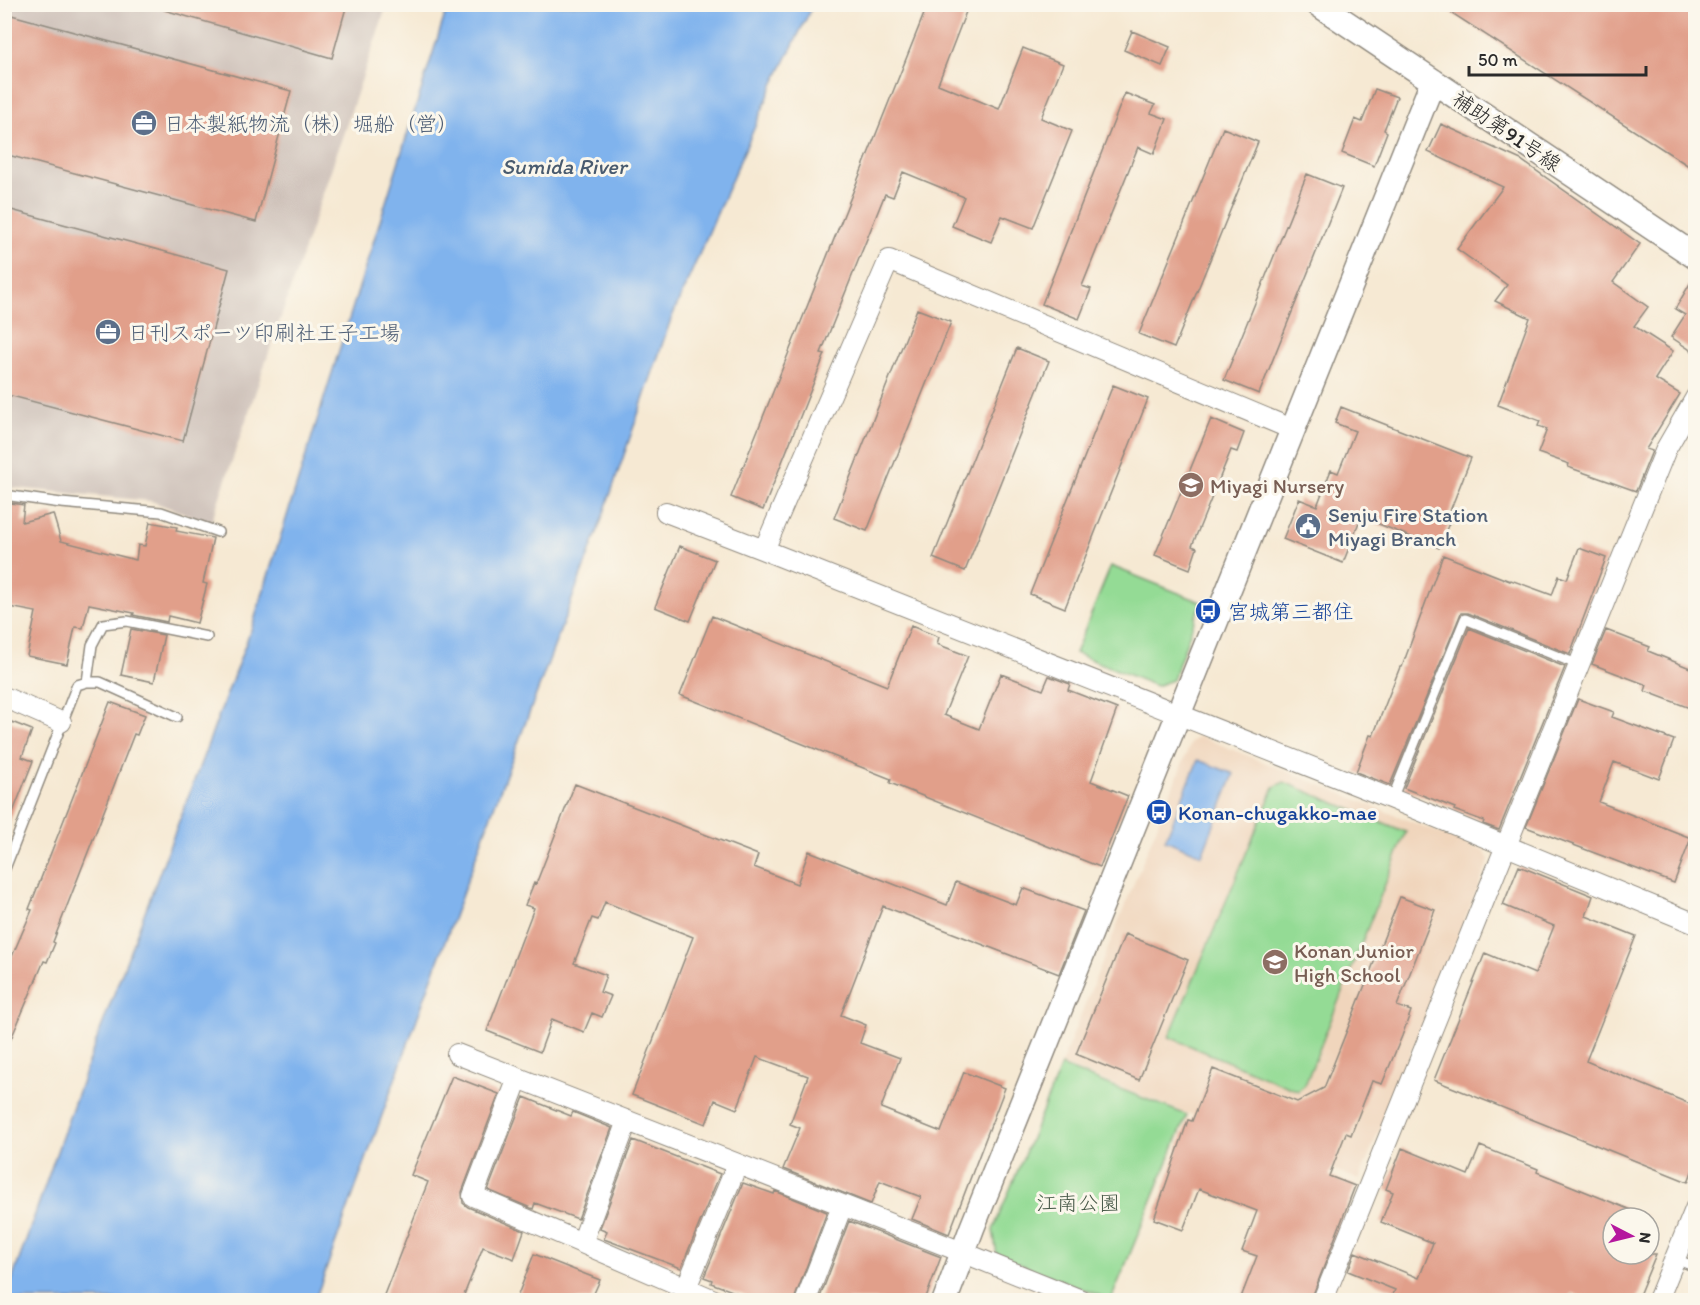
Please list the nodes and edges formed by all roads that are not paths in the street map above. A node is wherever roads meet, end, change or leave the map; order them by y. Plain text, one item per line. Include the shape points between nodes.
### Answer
1 (1318, 4) edge
2 (1433, 81) junction
3 (1695, 257) edge
4 (1695, 397) edge
5 (1294, 430) junction
6 (4, 495) edge
7 (666, 512) dead end
8 (218, 532) dead end
9 (764, 550) junction
10 (207, 637) dead end
11 (1580, 665) junction
12 (87, 682) junction
13 (4, 697) edge
14 (1179, 715) junction
15 (177, 717) dead end
16 (61, 722) junction
17 (1392, 799) junction
18 (1506, 845) junction
19 (4, 871) edge
20 (1695, 924) edge
21 (457, 1054) dead end
22 (518, 1078) junction
23 (627, 1121) junction
24 (737, 1165) junction
25 (842, 1206) junction
26 (1695, 1207) edge
27 (582, 1243) junction
28 (962, 1252) junction
29 (1675, 1258) junction
30 (1695, 1267) edge
31 (686, 1288) junction
32 (714, 1300) edge
33 (806, 1300) edge
34 (945, 1300) edge
35 (1081, 1300) edge
36 (1323, 1300) edge
37 (1658, 1300) edge

1 - 2 street, 補助第91号線
2 - 3 street, 補助第91号線
2 - 5 street
4 - 11 street via 1666,449
5 - 9 street via 890,260
5 - 14 street
6 - 8 lane via 161,512
7 - 9 street
9 - 14 street
10 - 12 lane via 127,621 103,624 92,645
11 - 17 lane via 1465,619
11 - 18 street
12 - 15 lane via 100,682
12 - 16 lane via 77,685
13 - 16 street
14 - 17 street
14 - 28 street
16 - 19 lane
17 - 18 street
18 - 20 street
18 - 36 street
21 - 22 street
22 - 23 street
22 - 27 street via 473,1196
23 - 24 street
23 - 27 street
24 - 25 street
24 - 31 street
25 - 28 street
25 - 33 street
26 - 29 street
27 - 31 street
28 - 34 street
28 - 35 street
29 - 30 lane
29 - 37 street
31 - 32 street

